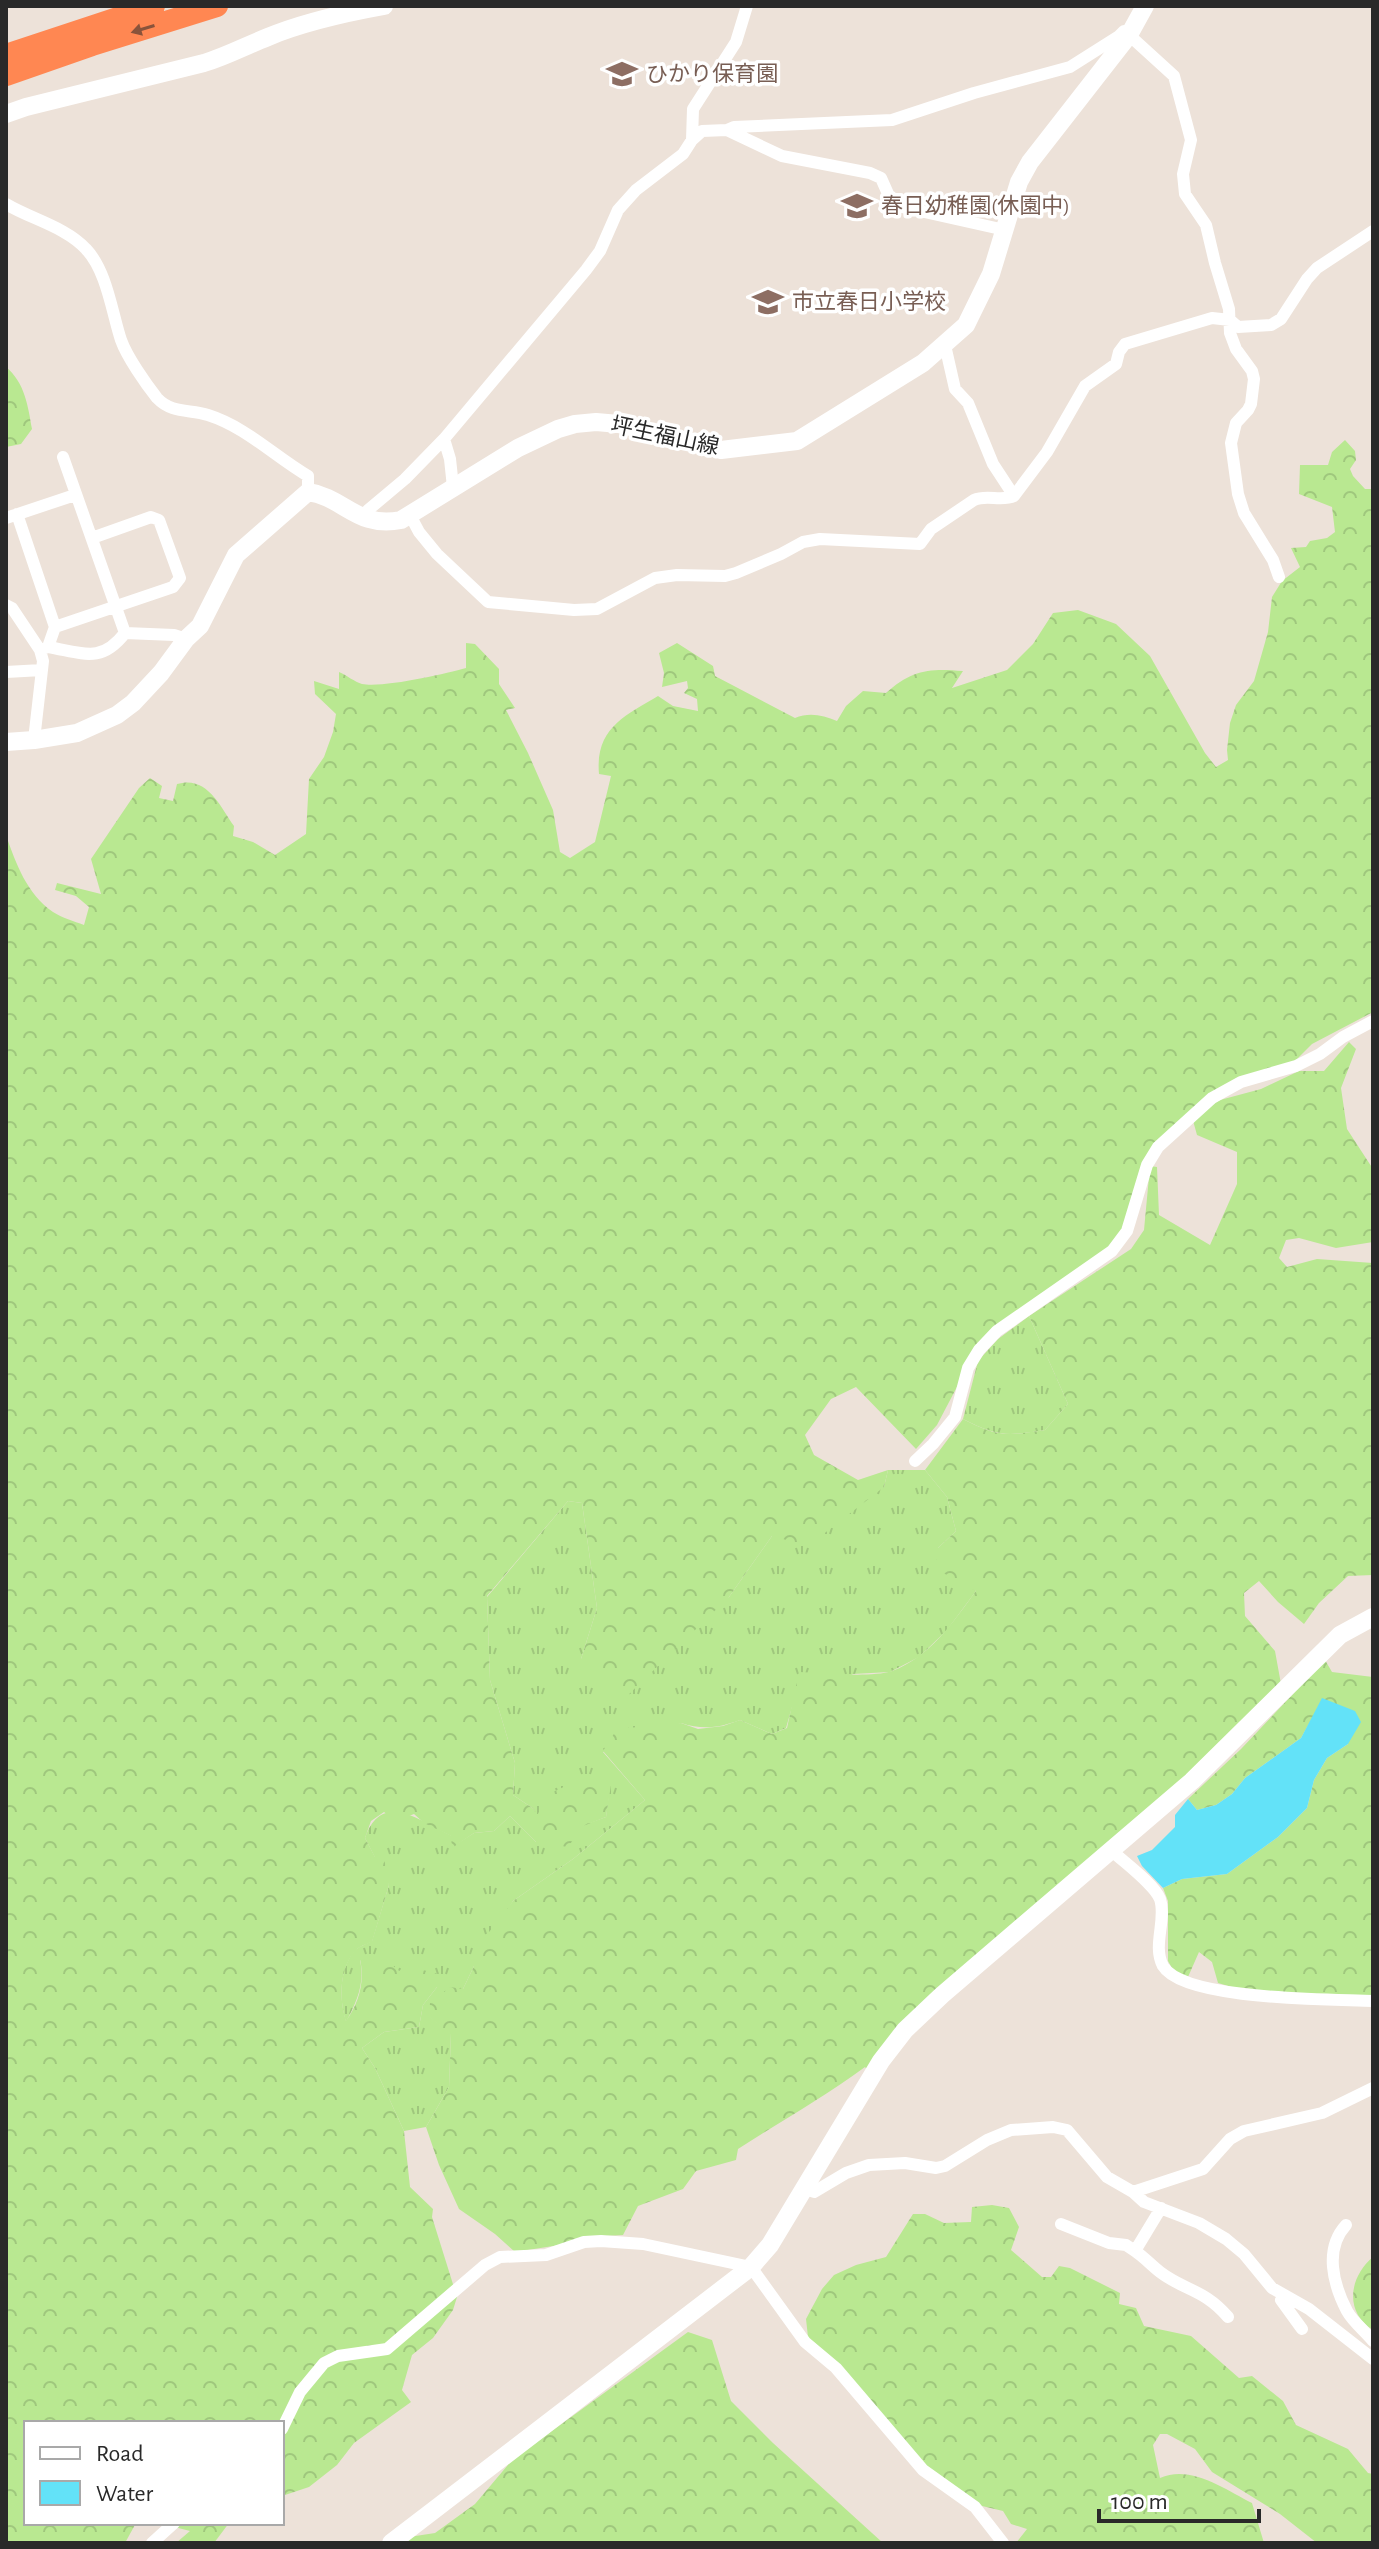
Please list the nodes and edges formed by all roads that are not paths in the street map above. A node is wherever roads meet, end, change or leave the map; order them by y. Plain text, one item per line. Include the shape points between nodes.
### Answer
1 (154, 6) edge
2 (217, 6) edge
3 (384, 6) edge
4 (747, 6) edge
5 (1138, 20) edge
6 (6, 55) edge
7 (6, 75) edge
8 (6, 114) edge
9 (727, 130) junction
10 (692, 140) junction
11 (6, 204) edge
12 (1005, 230) junction
13 (1373, 231) edge
14 (1230, 320) junction
15 (945, 345) junction
16 (444, 439) junction
17 (63, 457) dead end
18 (453, 487) junction
19 (308, 492) junction
20 (75, 495) junction
21 (1014, 496) junction
22 (410, 515) junction
23 (12, 516) edge
24 (364, 519) junction
25 (92, 538) junction
26 (1279, 577) dead end
27 (6, 605) edge
28 (115, 608) junction
29 (55, 627) junction
30 (125, 633) junction
31 (186, 639) junction
32 (44, 649) junction
33 (42, 670) junction
34 (6, 672) edge
35 (34, 740) junction
36 (6, 742) edge
37 (1373, 1021) edge
38 (915, 1461) dead end
39 (1373, 1617) edge
40 (1112, 1851) junction
41 (1373, 2001) edge
42 (1373, 2088) edge
43 (806, 2189) junction
44 (1133, 2192) junction
45 (1161, 2208) junction
46 (1061, 2224) dead end
47 (1346, 2225) dead end
48 (1135, 2251) junction
49 (751, 2267) junction
50 (1284, 2296) junction
51 (1228, 2317) dead end
52 (1302, 2329) dead end
53 (1373, 2341) edge
54 (1373, 2359) edge
55 (284, 2425) edge
56 (172, 2525) edge
57 (152, 2543) edge
58 (391, 2543) edge
59 (1003, 2543) edge

1 - 6 highway
2 -> 7 highway
3 - 8 street via 320,20 204,63
4 - 10 street via 736,42 693,109
5 - 9 street via 1070,67 892,120
5 - 12 street, 坪生福山線 via 1030,162
5 - 14 street via 1174,76 1191,140 1183,174 1185,194 1206,225
9 - 10 street via 702,131
9 - 12 street via 782,156 870,173 881,178 893,205
10 - 16 street via 618,210 600,251
11 - 19 street via 86,248 122,342 159,400 240,429 308,476
12 - 15 street, 坪生福山線 via 978,302 966,325
13 - 14 street via 1317,268 1281,319 1271,325 1238,327
14 - 21 street via 1212,318 1125,344 1116,364 1085,386
14 - 26 street via 1236,349 1254,379 1251,404 1236,423 1231,443 1238,494
15 - 18 street, 坪生福山線 via 797,441 721,450 619,424 575,424 518,448
15 - 21 street via 955,389 968,403 993,464
16 - 18 street
16 - 24 street
17 - 20 street
18 - 22 street, 坪生福山線
19 - 24 street
19 - 31 street via 236,555 212,607
20 - 23 street
20 - 25 street
21 - 22 street via 974,500 931,529 920,544 803,542 736,573 655,578 597,609 574,610 488,602 437,554
22 - 24 street, 坪生福山線 via 391,522
23 - 29 street
25 - 28 street
25 - 28 street via 151,517 159,520 180,578 173,587
27 - 32 street
28 - 29 street
28 - 30 street
29 - 32 street
30 - 31 street
30 - 32 street via 99,655
31 - 35 street via 145,691 117,715 77,733
32 - 33 street
33 - 34 street
33 - 35 street
35 - 36 street
37 - 38 street via 1296,1066 1259,1075 1212,1098 1158,1147 1147,1165 1127,1231 1112,1251 997,1331 979,1350 968,1368 955,1417
39 - 40 street via 1340,1635 1192,1781
40 - 41 street via 1156,1892 1161,1903 1160,1955 1164,1968 1174,1975 1269,1998
40 - 43 street via 905,2030
42 - 44 street via 1322,2113 1244,2131 1203,2169
43 - 44 street via 814,2192 869,2165 945,2166 1011,2130 1053,2127 1067,2130 1107,2177
43 - 49 street
44 - 45 street
45 - 48 street
45 - 50 street via 1226,2239
46 - 48 street
47 - 53 street via 1334,2243 1333,2270 1348,2314
48 - 51 street via 1161,2273 1216,2303
49 - 55 street via 643,2244 601,2241 546,2255 500,2257 387,2349 324,2363 300,2392
49 - 58 street
49 - 59 street via 805,2342 836,2368 923,2470 975,2507
50 - 52 street via 1281,2300
50 - 54 street
56 - 57 street

